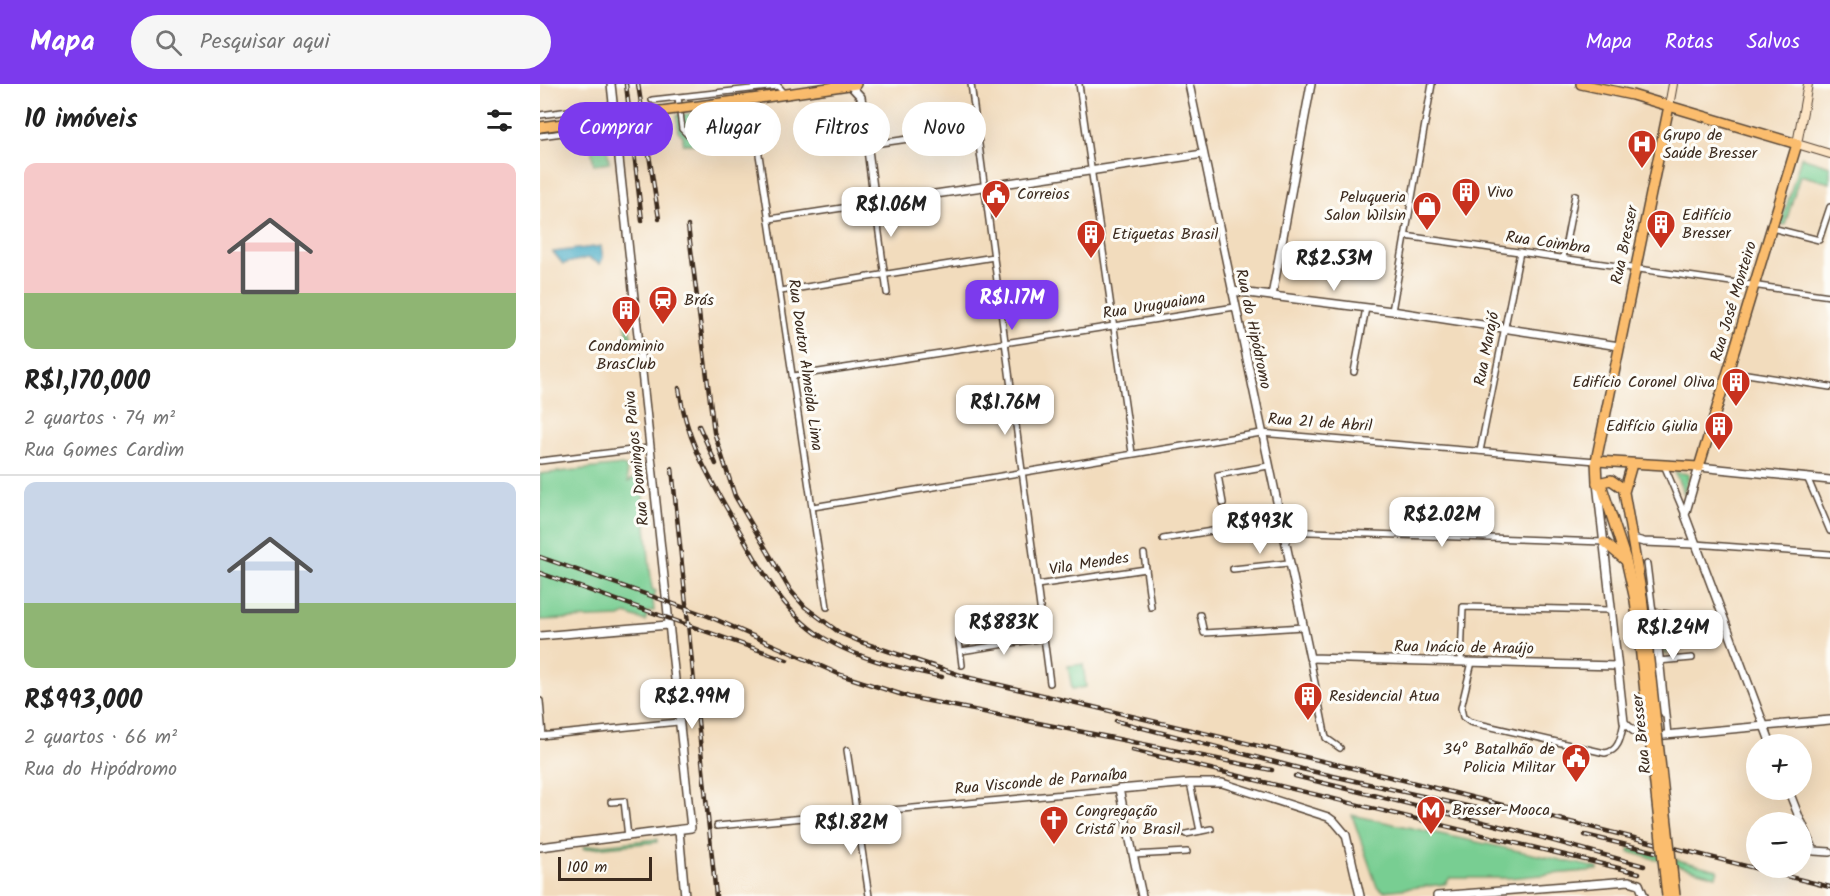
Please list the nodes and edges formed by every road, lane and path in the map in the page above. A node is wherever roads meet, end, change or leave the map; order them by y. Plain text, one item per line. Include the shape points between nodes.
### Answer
1 (611, 84) edge
2 (811, 84) edge
3 (851, 84) edge
4 (971, 84) edge
5 (1079, 84) edge
6 (1189, 84) edge
7 (1311, 84) edge
8 (1432, 84) edge
9 (1581, 84) edge
10 (1672, 84) edge
11 (1808, 84) edge
12 (760, 85) edge
13 (799, 92) junction
14 (785, 94) junction
15 (678, 97) junction
16 (652, 100) dead end
17 (613, 102) edge
18 (862, 102) edge
19 (1669, 105) junction
20 (558, 113) edge
21 (540, 115) edge
22 (540, 127) edge
23 (558, 134) edge
24 (540, 136) edge
25 (1797, 144) junction
26 (1203, 154) junction
27 (1830, 154) edge
28 (619, 156) edge
29 (869, 156) edge
30 (1091, 171) junction
31 (985, 187) junction
32 (1575, 195) dead end
33 (875, 203) junction
34 (1830, 207) edge
35 (770, 219) junction
36 (1772, 228) junction
37 (1405, 236) junction
38 (1520, 252) junction
39 (994, 257) junction
40 (1563, 258) junction
41 (1635, 269) junction
42 (884, 275) junction
43 (1754, 285) junction
44 (781, 291) junction
45 (1232, 291) junction
46 (887, 293) dead end
47 (1272, 296) junction
48 (1830, 296) edge
49 (1235, 307) junction
50 (1366, 308) junction
51 (1392, 311) junction
52 (1114, 326) junction
53 (1504, 328) junction
54 (1006, 344) junction
55 (1619, 346) junction
56 (1728, 371) junction
57 (1354, 372) dead end
58 (793, 376) junction
59 (1830, 387) edge
60 (1261, 434) junction
61 (649, 448) junction
62 (1480, 451) junction
63 (1132, 453) junction
64 (540, 461) edge
65 (1596, 461) junction
66 (1632, 464) junction
67 (1664, 465) junction
68 (1268, 466) junction
69 (1699, 467) junction
70 (1021, 471) junction
71 (1807, 477) junction
72 (1830, 480) edge
73 (1598, 483) junction
74 (1624, 489) junction
75 (1223, 503) dead end
76 (813, 507) junction
77 (1685, 515) junction
78 (1279, 520) junction
79 (1281, 531) junction
80 (1830, 531) edge
81 (1163, 539) dead end
82 (1604, 542) junction
83 (1634, 544) junction
84 (1695, 544) junction
85 (1144, 554) dead end
86 (1830, 554) edge
87 (1626, 560) junction
88 (1288, 563) junction
89 (1647, 564) dead end
90 (1146, 568) junction
91 (1233, 569) dead end
92 (1037, 585) junction
93 (1638, 599) junction
94 (827, 607) dead end
95 (1151, 607) dead end
96 (1610, 610) junction
97 (1653, 612) junction
98 (1200, 615) dead end
99 (668, 625) junction
100 (1303, 627) junction
101 (540, 636) edge
102 (1044, 638) junction
103 (959, 641) dead end
104 (961, 651) junction
105 (1310, 658) junction
106 (1692, 658) dead end
107 (1674, 659) junction
108 (1461, 661) junction
109 (1658, 661) junction
110 (1472, 662) junction
111 (962, 665) dead end
112 (1617, 666) junction
113 (1050, 683) dead end
114 (540, 701) edge
115 (1830, 720) edge
116 (678, 722) junction
117 (1624, 722) junction
118 (1765, 727) junction
119 (1767, 734) edge
120 (1668, 735) junction
121 (542, 736) edge
122 (1340, 748) dead end
123 (847, 750) dead end
124 (1190, 783) junction
125 (1119, 789) junction
126 (611, 802) dead end
127 (857, 812) junction
128 (717, 826) dead end
129 (1211, 829) dead end
130 (679, 831) junction
131 (1200, 831) junction
132 (1186, 834) dead end
133 (628, 837) junction
134 (540, 847) edge
135 (1812, 847) edge
136 (1187, 852) dead end
137 (1830, 852) edge
138 (1133, 855) junction
139 (1503, 893) edge
140 (685, 896) edge
141 (869, 896) edge
142 (1142, 896) edge
143 (1360, 896) edge
144 (1437, 896) edge
145 (1644, 896) edge
146 (1667, 896) edge
147 (1675, 896) edge

1 - 17 street, Rua Domingos Paiva
2 - 13 main road
3 - 13 main road
3 - 18 street
4 - 31 street
5 - 30 street
6 - 26 street, Rua do Hipódromo
7 - 47 street
8 - 37 street
9 - 19 main road
10 - 19 main road, Rua Bresser
11 - 25 main road
12 - 14 street via 778,86
12 - 15 street
13 - 14 main road
14 - 22 main road, bridge
15 - 16 street
15 - 35 street, Rua Doutor Almeida Lima via 684,132 693,136 755,128
19 - 25 main road
19 - 41 main road, Rua Bresser
20 - 21 street
23 - 24 street
25 - 27 main road
25 - 36 main road, Rua José Monteiro
26 - 30 street
26 - 45 street, Rua do Hipódromo
28 - 61 street, Rua Domingos Paiva
29 - 33 street
30 - 31 street
30 - 52 street
31 - 33 street
31 - 39 street
32 - 40 street
33 - 35 street
33 - 42 street
34 - 36 street via 1819,240
35 - 44 street, Rua Doutor Almeida Lima
36 - 43 main road, Rua José Monteiro
37 - 38 street, Rua Coimbra
37 - 51 street
38 - 40 street, Rua Coimbra
38 - 53 street, Rua Marajó
39 - 42 street
39 - 54 street
40 - 41 street, Rua Coimbra
41 - 43 street, Rua Coimbra
41 - 55 main road, Rua Bresser
42 - 44 street
42 - 46 street
43 - 48 street, Rua Coimbra
43 - 56 main road, Rua José Monteiro
44 - 58 street, Rua Doutor Almeida Lima
45 - 47 street
45 - 49 street, Rua do Hipódromo
47 - 50 street
49 - 52 street, Rua Uruguaiana
49 - 60 street, Rua do Hipódromo
50 - 51 street
50 - 57 street
51 - 53 street
52 - 54 street, Rua Uruguaiana
52 - 63 street
53 - 55 street
53 - 62 street, Rua Marajó
54 - 58 street, Rua Uruguaiana
54 - 70 street
55 - 65 main road, Rua Bresser
56 - 59 street
56 - 69 main road, Rua José Monteiro
58 - 76 street, Rua Doutor Almeida Lima
60 - 62 street, Rua 21 de Abril
60 - 63 street, Rua 21 de Abril
60 - 68 street, Rua do Hipódromo
61 - 64 street
61 - 99 street, Rua Domingos Paiva
62 - 65 street, Rua 21 de Abril
63 - 70 street, Rua 21 de Abril
65 - 66 main road, Rua 21 de Abril
65 - 73 main road, Rua Bresser
66 - 67 main road, Rua 21 de Abril
66 - 74 main road, Rua Bresser
67 - 69 main road, Rua 21 de Abril
67 - 77 street
68 - 75 street via 1218,475
68 - 78 street, Rua do Hipódromo
69 - 71 street, Rua 21 de Abril
69 - 77 street
70 - 76 street, Rua 21 de Abril
70 - 92 street
71 - 72 street, Rua 21 de Abril
71 - 80 street
73 - 74 main road via 1611,480
73 - 82 street, Rua Bresser
73 - 87 main road, Rua Bresser
74 - 83 main road, Rua Bresser
76 - 94 street, Rua Doutor Almeida Lima
77 - 84 street
78 - 79 street, Rua do Hipódromo
78 - 81 street
79 - 82 street
79 - 88 street, Rua do Hipódromo
82 - 87 main road
82 - 96 street, Rua Bresser
83 - 84 street
83 - 93 main road, Rua Bresser
84 - 86 street
84 - 118 street
85 - 90 street, Vila Mendes
87 - 93 main road, Rua Bresser
88 - 91 street
88 - 100 street, Rua do Hipódromo
89 - 97 street
90 - 92 street, Vila Mendes
90 - 95 street, Vila Mendes
92 - 102 street
93 - 146 main road, Rua Bresser, bridge
93 - 147 main road, Rua Bresser, bridge
96 - 108 street via 1463,607
96 - 112 street, Rua Bresser
97 - 107 street via 1669,613
97 - 109 street
98 - 100 street via 1204,633
99 - 101 street
99 - 116 street, Rua Domingos Paiva
100 - 105 street, Rua do Hipódromo
102 - 104 street
102 - 113 street
103 - 104 street
104 - 111 street
105 - 108 street, Rua Inácio de Araújo
105 - 122 street, Rua do Hipódromo via 1326,738
106 - 107 street
107 - 109 street
108 - 110 street, Rua Inácio de Araújo
109 - 120 street
110 - 112 street, Rua Inácio de Araújo
110 - 117 street via 1461,708 1463,717 1470,722 1605,753 1617,747
112 - 117 street, Rua Bresser
114 - 121 street
115 - 118 street
116 - 121 street
116 - 130 street, Rua Domingos Paiva via 691,829
117 - 120 street via 1640,735
118 - 119 street
118 - 120 street
123 - 127 street
124 - 125 street, Rua Visconde de Parnaíba
124 - 131 street
124 - 143 street, Rua Visconde de Parnaíba via 1222,783 1328,817 1340,826 1349,844
125 - 127 street, Rua Visconde de Parnaíba
125 - 138 street
126 - 133 street via 624,801
127 - 128 street, Rua Visconde de Parnaíba
127 - 141 street
129 - 131 street
130 - 133 street
130 - 140 street
131 - 132 street
133 - 134 street
135 - 137 street via 1814,851
136 - 138 street
138 - 142 street
139 - 144 street
139 - 145 street via 1637,882

